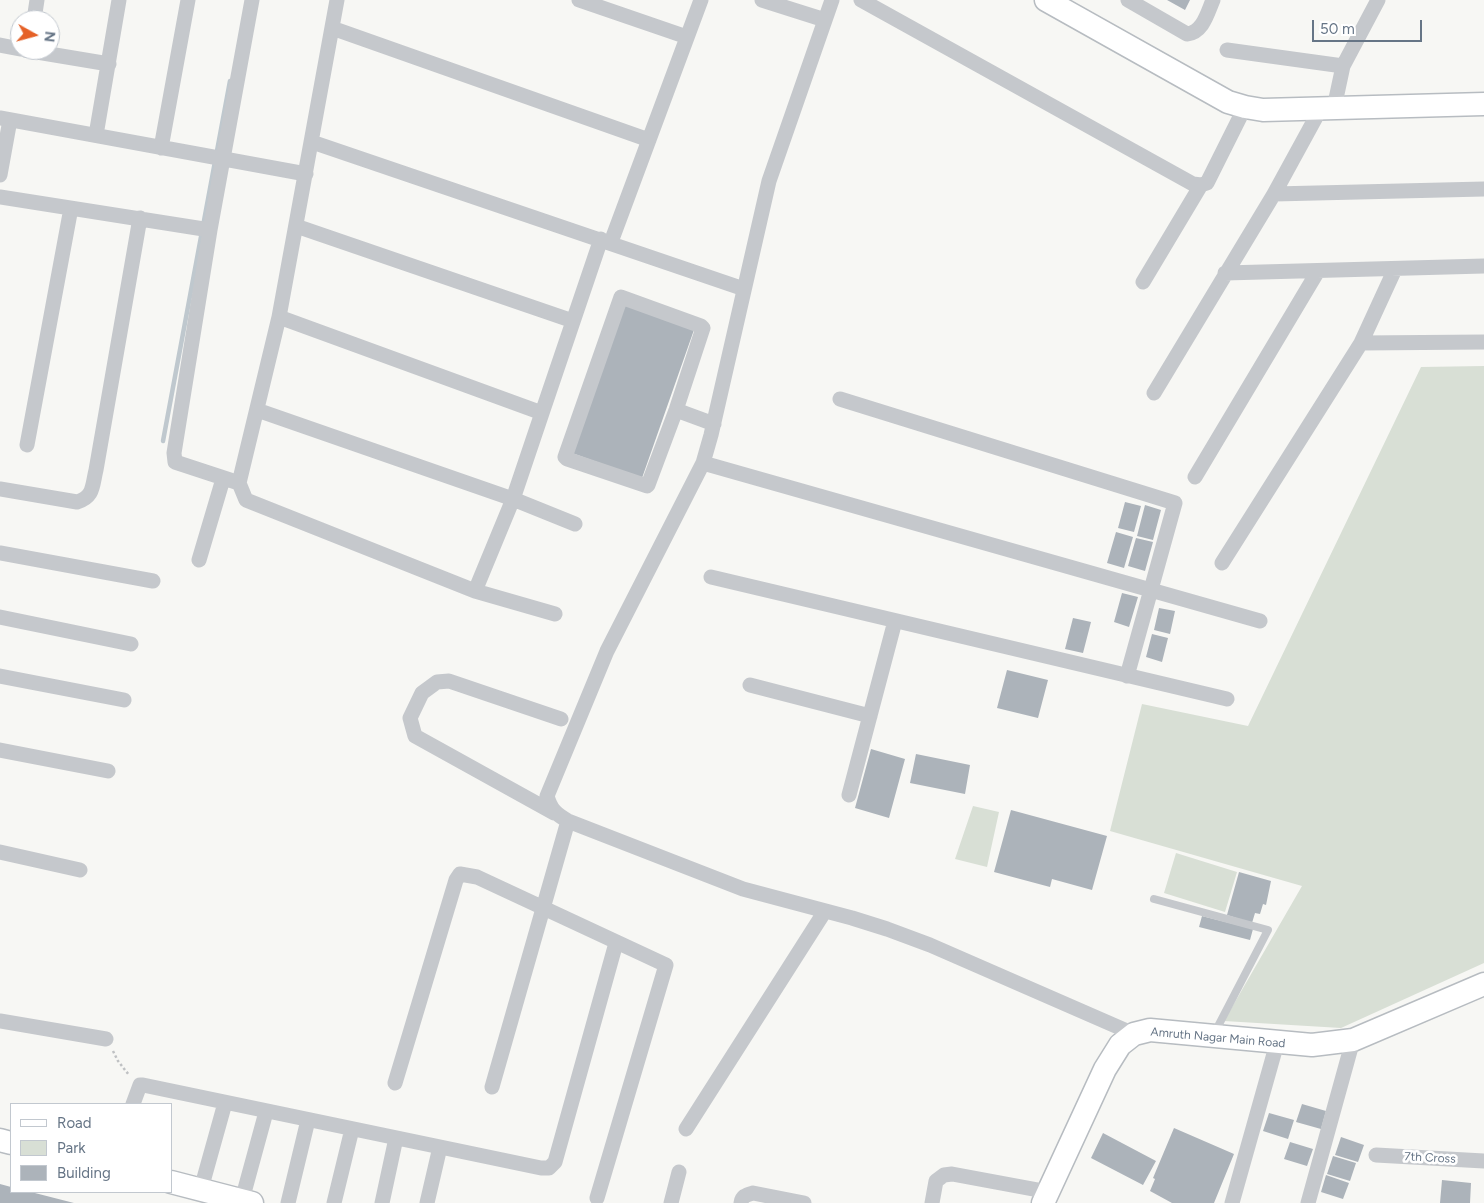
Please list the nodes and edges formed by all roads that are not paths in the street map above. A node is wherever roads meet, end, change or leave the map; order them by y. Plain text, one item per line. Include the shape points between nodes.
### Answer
1 (119, 0) edge
2 (188, 0) edge
3 (252, 0) edge
4 (337, 0) edge
5 (579, 0) edge
6 (701, 0) edge
7 (762, 0) edge
8 (832, 0) edge
9 (861, 0) edge
10 (1046, 0) edge
11 (1128, 0) edge
12 (1213, 0) edge
13 (1378, 0) edge
14 (824, 20) junction
15 (332, 28) junction
16 (687, 37) junction
17 (1227, 50) dead end
18 (60, 56) edge
19 (109, 64) junction
20 (1343, 66) junction
21 (1484, 104) edge
22 (1245, 107) junction
23 (1328, 108) junction
24 (5, 119) edge
25 (96, 135) junction
26 (649, 140) junction
27 (312, 142) junction
28 (161, 148) junction
29 (224, 159) junction
30 (306, 174) junction
31 (0, 175) edge
32 (1201, 185) junction
33 (1484, 189) edge
34 (1274, 194) junction
35 (0, 197) edge
36 (71, 208) junction
37 (140, 218) junction
38 (296, 226) junction
39 (210, 230) junction
40 (606, 241) junction
41 (1484, 266) edge
42 (1395, 269) junction
43 (1318, 271) junction
44 (1225, 273) junction
45 (1143, 282) dead end
46 (744, 288) junction
47 (279, 317) junction
48 (573, 321) junction
49 (1484, 342) edge
50 (1361, 343) junction
51 (1154, 394) dead end
52 (840, 399) dead end
53 (257, 410) junction
54 (676, 410) junction
55 (542, 413) junction
56 (714, 424) junction
57 (27, 445) dead end
58 (703, 463) junction
59 (1195, 477) dead end
60 (224, 479) junction
61 (239, 483) junction
62 (0, 489) edge
63 (513, 499) junction
64 (576, 524) dead end
65 (0, 553) edge
66 (199, 560) dead end
67 (1222, 563) dead end
68 (711, 577) dead end
69 (153, 581) dead end
70 (1151, 590) junction
71 (475, 591) junction
72 (555, 614) dead end
73 (0, 617) edge
74 (895, 621) junction
75 (1260, 621) dead end
76 (131, 644) dead end
77 (0, 676) edge
78 (1127, 676) junction
79 (750, 685) dead end
80 (1227, 699) dead end
81 (124, 700) dead end
82 (870, 716) junction
83 (561, 719) dead end
84 (0, 750) edge
85 (108, 771) dead end
86 (849, 795) dead end
87 (554, 813) junction
88 (568, 821) junction
89 (0, 852) edge
90 (80, 870) dead end
91 (1154, 899) dead end
92 (544, 908) junction
93 (825, 911) junction
94 (616, 942) junction
95 (1484, 984) edge
96 (0, 1021) edge
97 (1134, 1034) junction
98 (1213, 1036) junction
99 (106, 1039) road end
100 (1353, 1040) junction
101 (1277, 1043) junction
102 (395, 1083) dead end
103 (492, 1087) dead end
104 (134, 1103) edge
105 (225, 1103) junction
106 (266, 1112) junction
107 (308, 1120) junction
108 (352, 1129) junction
109 (686, 1129) dead end
110 (396, 1138) junction
111 (440, 1147) junction
112 (1376, 1154) dead end
113 (1484, 1161) edge
114 (679, 1172) dead end
115 (172, 1182) edge
116 (201, 1190) junction
117 (1046, 1197) edge
118 (597, 1198) dead end
119 (247, 1202) edge
120 (288, 1203) edge
121 (334, 1203) edge
122 (382, 1203) edge
123 (427, 1203) edge
124 (672, 1203) edge
125 (741, 1203) edge
126 (804, 1203) edge
127 (932, 1203) edge
128 (1232, 1203) edge
129 (1308, 1203) edge

1 - 19 street
2 - 28 street
3 - 29 street
4 - 15 street
5 - 16 street
6 - 16 street
7 - 14 street
8 - 14 street
9 - 32 street via 1193,184
10 - 22 main road via 1228,102
11 - 12 street via 1187,34 1200,28
13 - 20 street
14 - 46 street via 769,181
15 - 26 street
15 - 27 street
16 - 26 street
17 - 20 street
18 - 19 street
19 - 25 street
20 - 23 street
21 - 23 main road
22 - 23 main road via 1263,110
22 - 32 street via 1207,183
23 - 34 street
24 - 25 street
24 - 31 street
25 - 28 street
26 - 40 street
27 - 30 street
27 - 40 street
28 - 29 street
29 - 30 street
29 - 39 street
30 - 38 street
32 - 45 street
33 - 34 street
34 - 44 street
35 - 36 street
36 - 37 street
36 - 57 street
37 - 39 street
37 - 62 street via 90,496 77,502
38 - 47 street
38 - 48 street
39 - 60 street via 174,458 176,462
40 - 46 street
40 - 48 street
41 - 42 street
42 - 43 street
42 - 50 street
43 - 44 street
43 - 59 street
44 - 51 street
46 - 56 street
47 - 53 street
47 - 55 street
48 - 55 street
49 - 50 street
50 - 67 street
52 - 70 street via 1175,502
53 - 61 street
53 - 63 street
54 - 54 street via 647,486 565,458 622,296 703,328
54 - 56 street
55 - 63 street
56 - 58 street
58 - 70 street
58 - 87 street via 607,651 547,796
60 - 61 street
60 - 66 street
61 - 71 street via 246,500
63 - 64 street
63 - 71 street
65 - 69 street
68 - 74 street
70 - 75 street
70 - 78 street
71 - 72 street
73 - 76 street
74 - 78 street
74 - 82 street
77 - 81 street
78 - 80 street
79 - 82 street
82 - 86 street
83 - 87 street via 448,682 437,682 422,693 410,718 415,736
84 - 85 street
87 - 88 street
88 - 92 street
88 - 93 street via 743,889
89 - 90 street
91 - 98 lane via 1268,930
92 - 94 street
92 - 102 street via 477,877 460,874
92 - 103 street
93 - 97 street via 930,945
93 - 109 street
94 - 111 street via 553,1166 541,1168
94 - 118 street via 666,965
95 - 100 main road, Amruth Nagar Main Road
96 - 99 street
97 - 98 main road, Amruth Nagar Main Road via 1150,1030
97 - 117 main road, Amruth Nagar Main Road via 1120,1045 1105,1069
98 - 101 main road, Amruth Nagar Main Road
100 - 101 main road, Amruth Nagar Main Road via 1312,1045
100 - 129 street
101 - 128 street
104 - 105 street via 140,1085
105 - 106 street
105 - 116 street
106 - 107 street
106 - 119 street
107 - 108 street
107 - 120 street
108 - 110 street
108 - 121 street
110 - 111 street
110 - 122 street
111 - 123 street
112 - 113 street, 7th Cross
114 - 124 street
115 - 116 main road
116 - 119 main road
117 - 127 street via 952,1174 936,1181
125 - 126 street via 742,1198 752,1194

